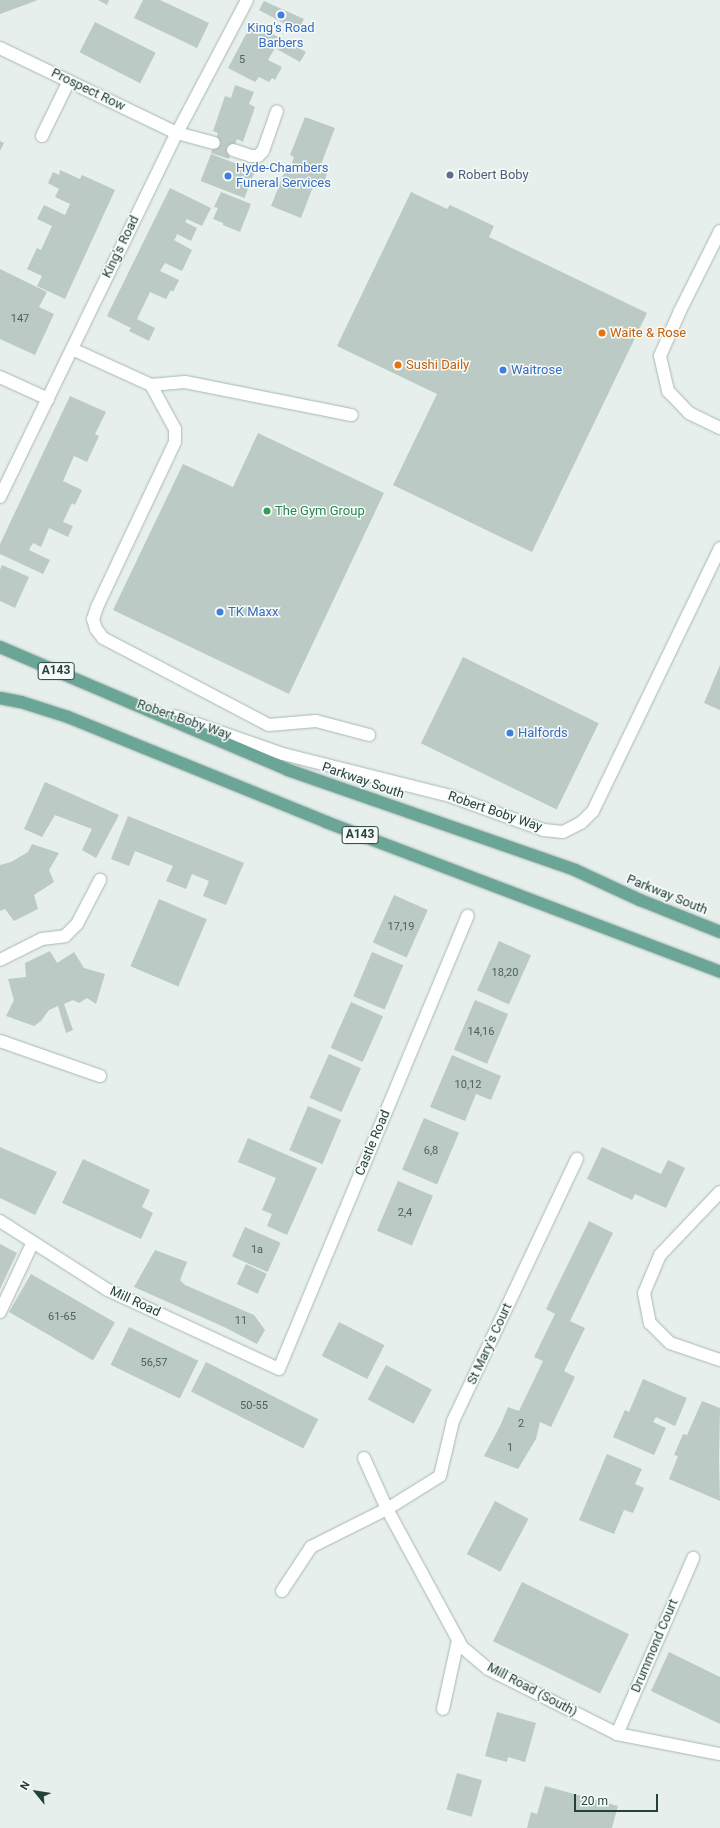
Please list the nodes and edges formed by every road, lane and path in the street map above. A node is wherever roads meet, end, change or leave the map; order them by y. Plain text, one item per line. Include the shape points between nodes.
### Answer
1 (247, 0) edge
2 (0, 48) edge
3 (69, 81) junction
4 (277, 111) dead end
5 (177, 133) junction
6 (42, 136) dead end
7 (214, 143) dead end
8 (233, 150) dead end
9 (720, 231) edge
10 (72, 349) junction
11 (0, 377) edge
12 (151, 385) junction
13 (48, 399) junction
14 (352, 416) dead end
15 (720, 428) edge
16 (0, 498) edge
17 (720, 548) edge
18 (0, 647) edge
19 (112, 695) junction
20 (0, 698) edge
21 (369, 735) dead end
22 (100, 880) dead end
23 (468, 916) dead end
24 (720, 932) edge
25 (0, 960) edge
26 (720, 972) edge
27 (0, 1041) edge
28 (100, 1076) dead end
29 (577, 1159) dead end
30 (720, 1192) edge
31 (0, 1221) edge
32 (33, 1242) junction
33 (0, 1312) edge
34 (720, 1360) edge
35 (279, 1369) joint
36 (364, 1458) dead end
37 (387, 1509) junction
38 (693, 1558) dead end
39 (282, 1591) dead end
40 (458, 1640) junction
41 (443, 1709) dead end
42 (617, 1734) junction
43 (720, 1754) edge

1 - 5 street, King's Road
2 - 3 street, Prospect Row
3 - 5 street, Prospect Row
3 - 6 street
4 - 8 street via 263,151 258,156
5 - 7 street, Prospect Row
5 - 10 street, King's Road
9 - 15 street via 660,356 668,391 689,413
10 - 12 street
10 - 13 street, King's Road
11 - 13 street
12 - 14 street via 185,382
12 - 21 street via 175,428 175,442 97,606 94,619 96,629 103,638 269,725 316,721
13 - 16 street, King's Road
17 - 19 street, Robert Boby Way via 593,811 581,823 563,832 544,830 450,796 283,754
18 - 19 main road, Parkway South / A143
19 - 24 main road, Parkway South / A143 via 288,770 575,870 640,900
20 - 26 main road, A143 via 68,717 326,822
22 - 25 street via 77,924 65,936 42,939
23 - 35 street, Castle Road
27 - 28 street
29 - 37 street, St Mary's Court via 453,1421 440,1476
30 - 34 street via 660,1255 644,1292 650,1323 670,1343
31 - 32 street, Mill Road
32 - 33 street
32 - 35 street, Mill Road via 108,1290
36 - 37 street, Mill Road (South)
37 - 39 street, St Mary's Court via 310,1547
37 - 40 street, Mill Road (South)
38 - 42 street, Drummond Court
40 - 41 street
40 - 42 street, Mill Road (South) via 462,1647 488,1669
42 - 43 street, Mill Road (South)

